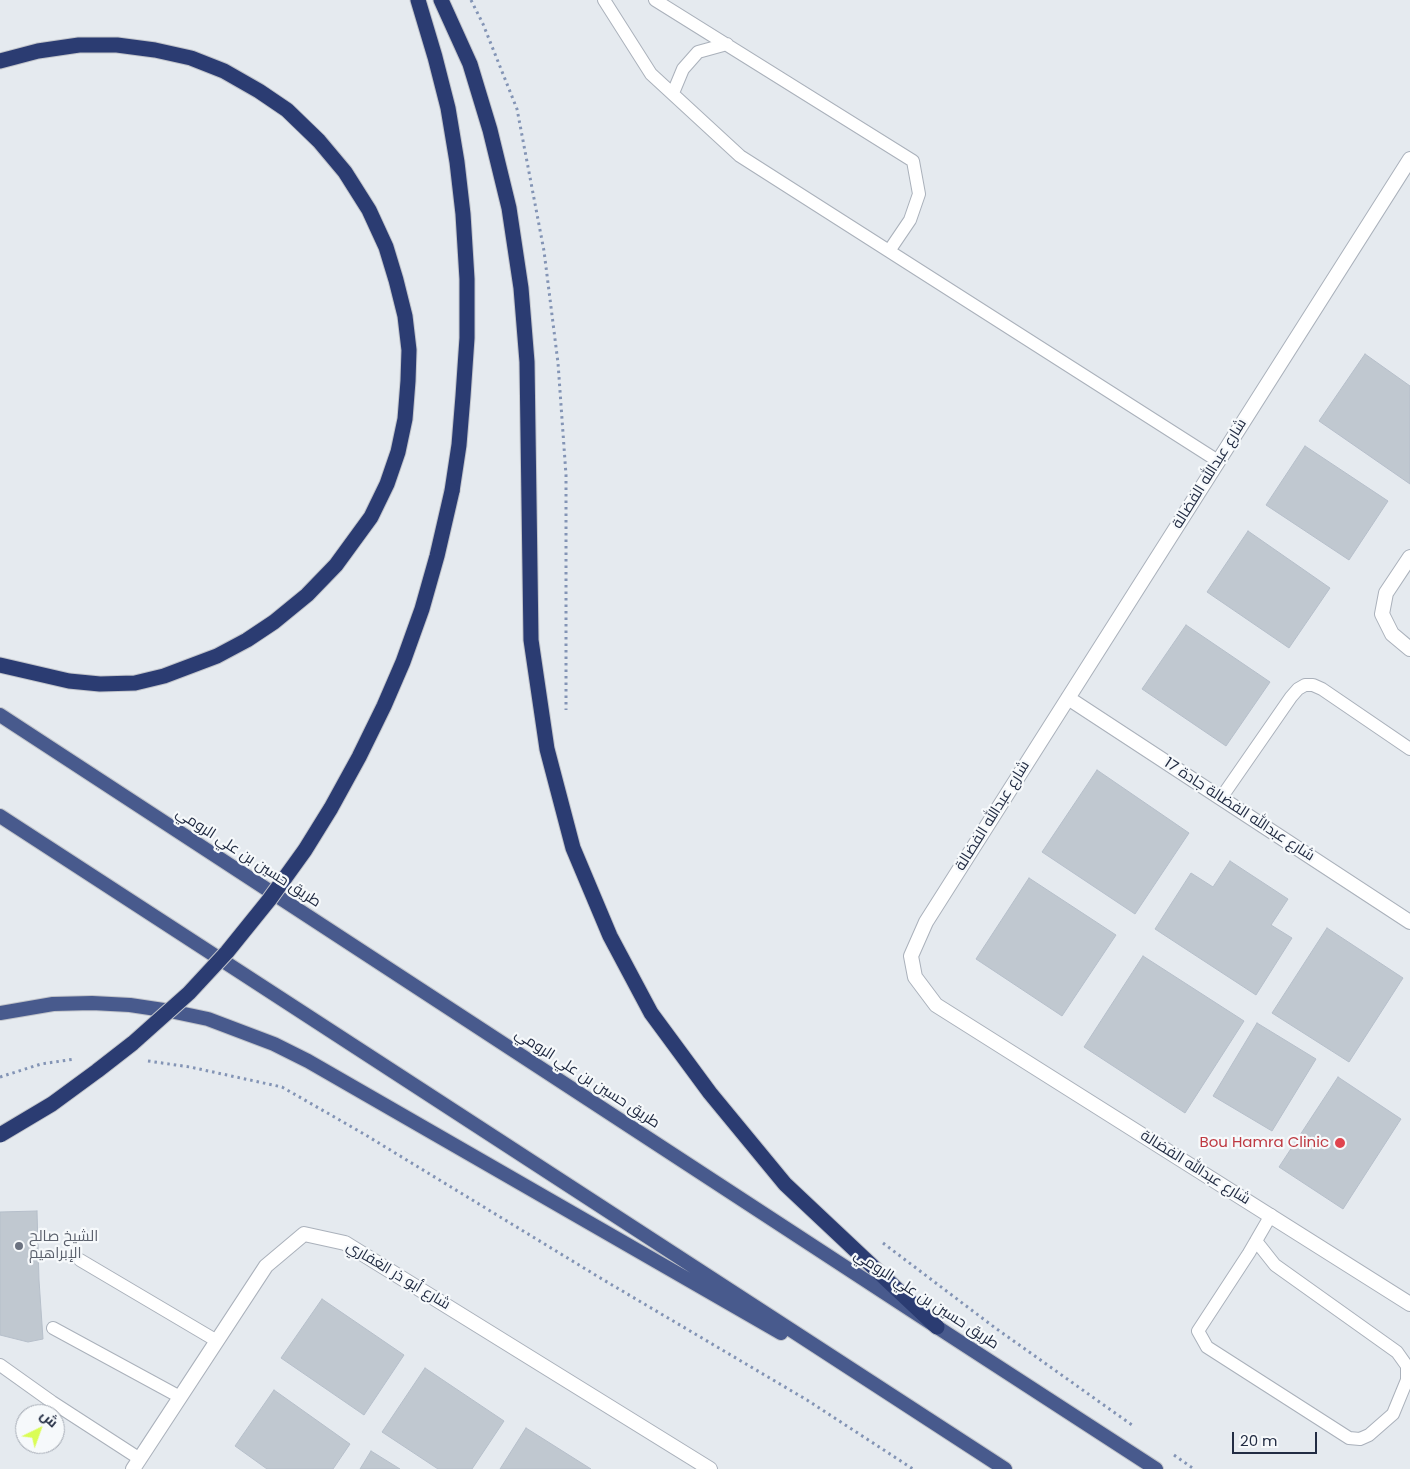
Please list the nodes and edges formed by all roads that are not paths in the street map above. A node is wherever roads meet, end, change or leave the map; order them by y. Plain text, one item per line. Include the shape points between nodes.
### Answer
1 (418, 0) edge
2 (441, 0) edge
3 (604, 0) edge
4 (655, 0) edge
5 (727, 44) junction
6 (0, 61) edge
7 (673, 93) junction
8 (1410, 159) edge
9 (889, 251) junction
10 (1218, 461) junction
11 (1410, 557) edge
12 (1410, 649) edge
13 (0, 665) edge
14 (1068, 698) junction
15 (0, 715) edge
16 (1410, 749) edge
17 (1221, 798) junction
18 (0, 816) edge
19 (1410, 922) edge
20 (0, 1013) edge
21 (0, 1135) edge
22 (1271, 1215) junction
23 (1256, 1241) junction
24 (80, 1260) dead end
25 (1410, 1304) edge
26 (53, 1328) dead end
27 (937, 1328) junction
28 (217, 1341) junction
29 (0, 1365) edge
30 (180, 1397) junction
31 (919, 1413) junction
32 (136, 1464) edge
33 (710, 1469) edge
34 (1005, 1469) edge
35 (1156, 1469) edge

1 - 21 highway, bridge via 448,108 457,162 468,279 467,338 459,446 452,491 422,609 403,662 359,757 331,808 269,900 227,952 189,993 133,1043 52,1104
2 - 27 highway via 470,64 510,208 527,362 531,640 547,749 573,848 610,936 651,1013 710,1093 785,1184
3 - 7 lane via 651,74
4 - 5 lane
5 - 7 lane via 698,52 683,69
5 - 9 lane via 913,161 919,194 910,220
6 - 13 highway via 79,45 155,50 191,58 224,71 280,105 319,141 345,172 369,210 396,280 409,350 405,419 398,452 371,517 336,566 274,622 217,656 135,683 69,681
7 - 9 lane via 740,156
8 - 10 street, شارع عبدالله الفضالة
9 - 10 lane
10 - 14 street, شارع عبدالله الفضالة
11 - 12 street via 1386,593 1382,614 1392,634
14 - 17 street, شارع عبدالله الفضالة جادة 17
14 - 22 street, شارع عبدالله الفضالة via 926,922 911,956 915,977 936,1005
15 - 27 highway, طريق حسين بن علي الرومي
16 - 17 lane via 1322,689 1306,685 1291,697
17 - 19 street, شارع عبدالله الفضالة جادة 17
18 - 31 highway
20 - 31 highway via 53,1004 130,1005 208,1019 274,1044
22 - 23 lane
22 - 25 street, شارع عبدالله الفضالة
23 - 23 lane via 1275,1265 1397,1352 1407,1366 1407,1380 1393,1414 1370,1435 1360,1439 1349,1438 1207,1347 1198,1331
24 - 28 lane
26 - 30 lane
27 - 35 highway, طريق حسين بن علي الرومي
28 - 30 street, شارع أبو ذر الغفاري
28 - 33 street, شارع أبو ذر الغفاري via 266,1266 304,1234 346,1242
29 - 32 lane
30 - 32 street, شارع أبو ذر الغفاري
31 - 34 highway

